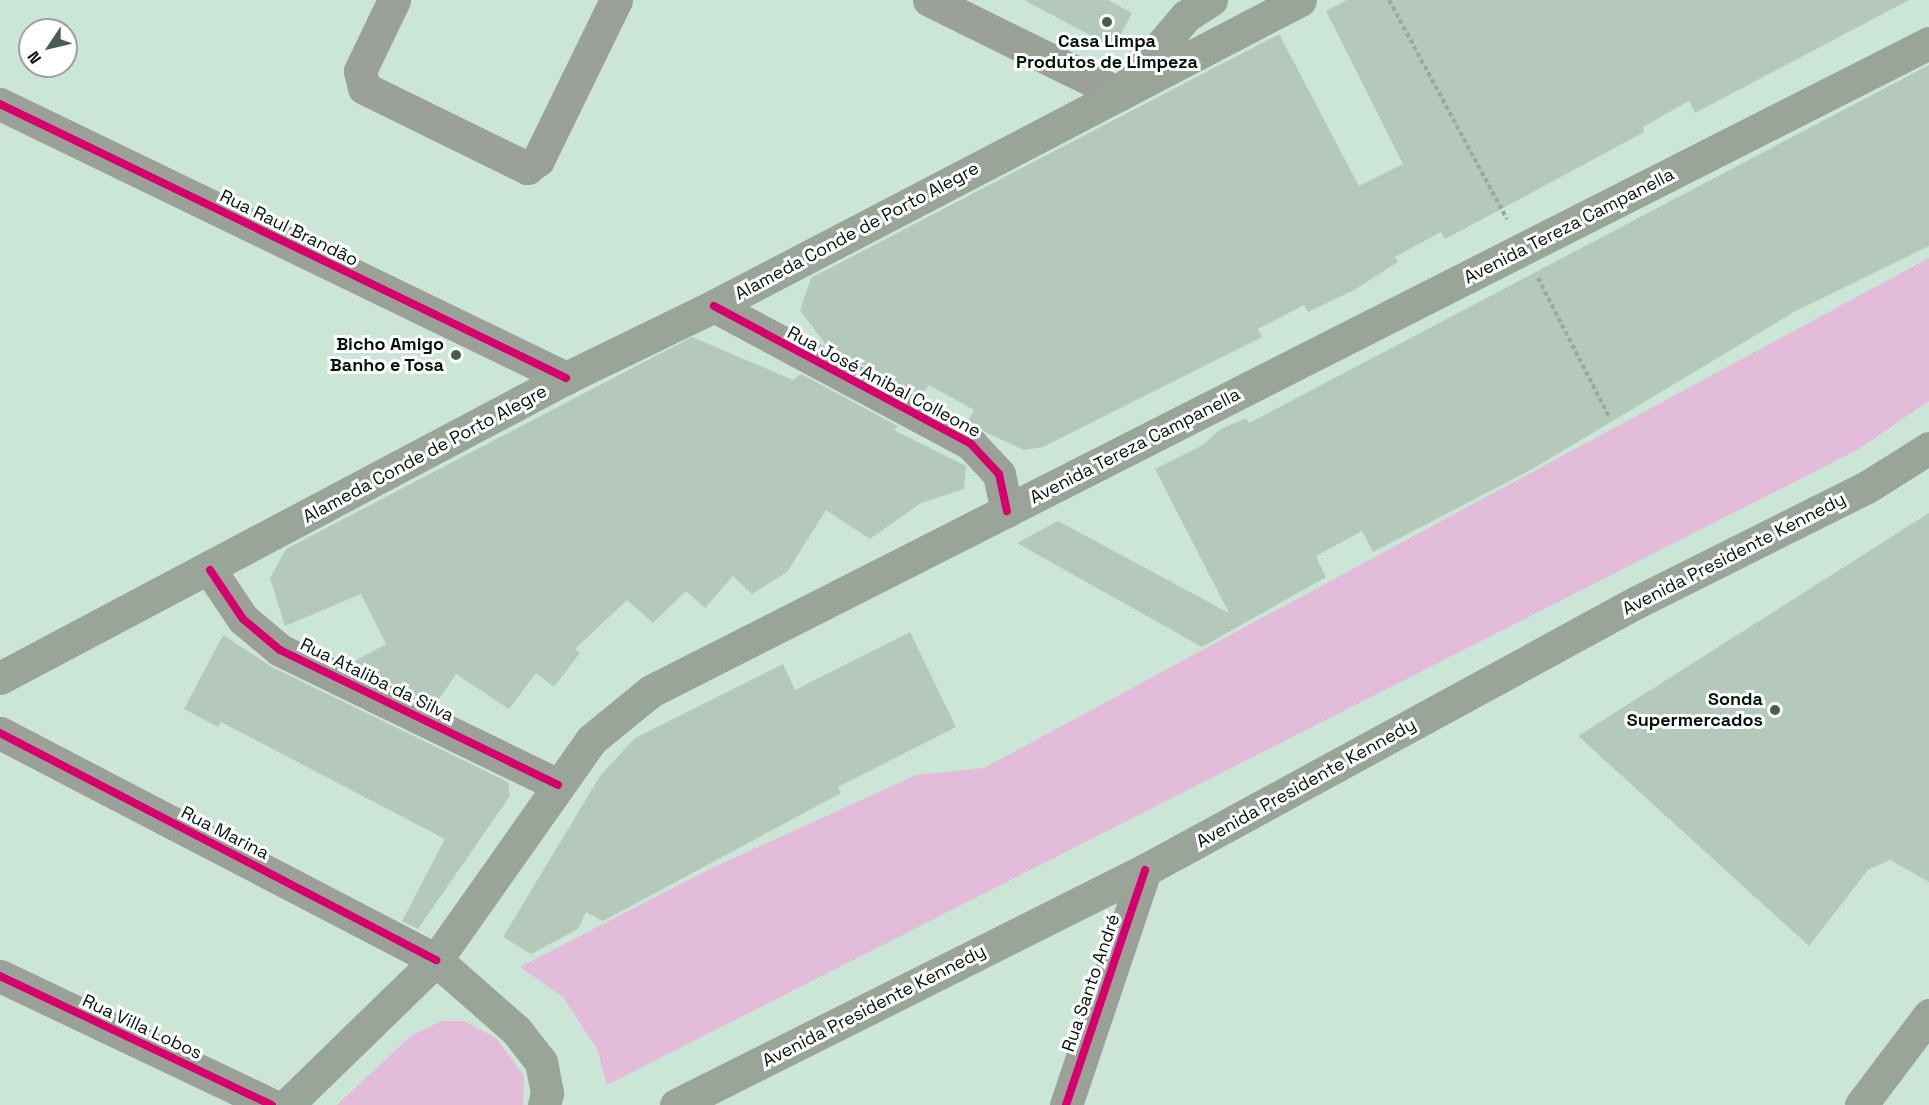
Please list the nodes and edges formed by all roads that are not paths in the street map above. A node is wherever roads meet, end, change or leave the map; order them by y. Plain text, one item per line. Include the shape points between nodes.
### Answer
1 (394, 0) edge
2 (616, 0) edge
3 (929, 0) edge
4 (1300, 0) edge
5 (1195, 5) edge
6 (1929, 43) edge
7 (1187, 59) junction
8 (1120, 94) junction
9 (0, 104) edge
10 (714, 306) junction
11 (566, 378) junction
12 (1929, 448) edge
13 (1007, 511) junction
14 (210, 570) junction
15 (0, 678) edge
16 (0, 733) edge
17 (558, 785) junction
18 (1145, 870) junction
19 (436, 960) junction
20 (0, 976) edge
21 (1929, 1015) edge
22 (272, 1105) edge
23 (287, 1105) edge
24 (544, 1105) edge
25 (676, 1105) edge
26 (1066, 1105) edge
27 (1861, 1105) edge

1 - 2 street via 360,71 364,88 527,168 538,159
3 - 8 street
4 - 7 main road, Alameda Conde de Porto Alegre
5 - 7 street
5 - 8 main road
6 - 13 main road, Avenida Tereza Campanella
7 - 8 main road, Alameda Conde de Porto Alegre
8 - 10 main road, Alameda Conde de Porto Alegre
9 - 11 street, Rua Raul Brandão
10 - 11 main road, Alameda Conde de Porto Alegre
10 - 13 street, Rua José Anibal Colleone via 971,444 999,474
11 - 14 main road, Alameda Conde de Porto Alegre
12 - 18 main road, Avenida Presidente Kennedy via 1867,487 1637,602
13 - 17 main road, Avenida Tereza Campanella via 651,691 591,740
14 - 15 main road, Alameda Conde de Porto Alegre
14 - 17 street, Rua Ataliba da Silva via 243,619 280,650
16 - 19 street, Rua Marina
17 - 19 main road, Avenida Tereza Campanella
18 - 25 main road, Avenida Presidente Kennedy
18 - 26 street, Rua Santo André
19 - 23 main road
19 - 24 main road via 516,1030 541,1062 548,1093
20 - 22 street, Rua Villa Lobos
21 - 27 main road

